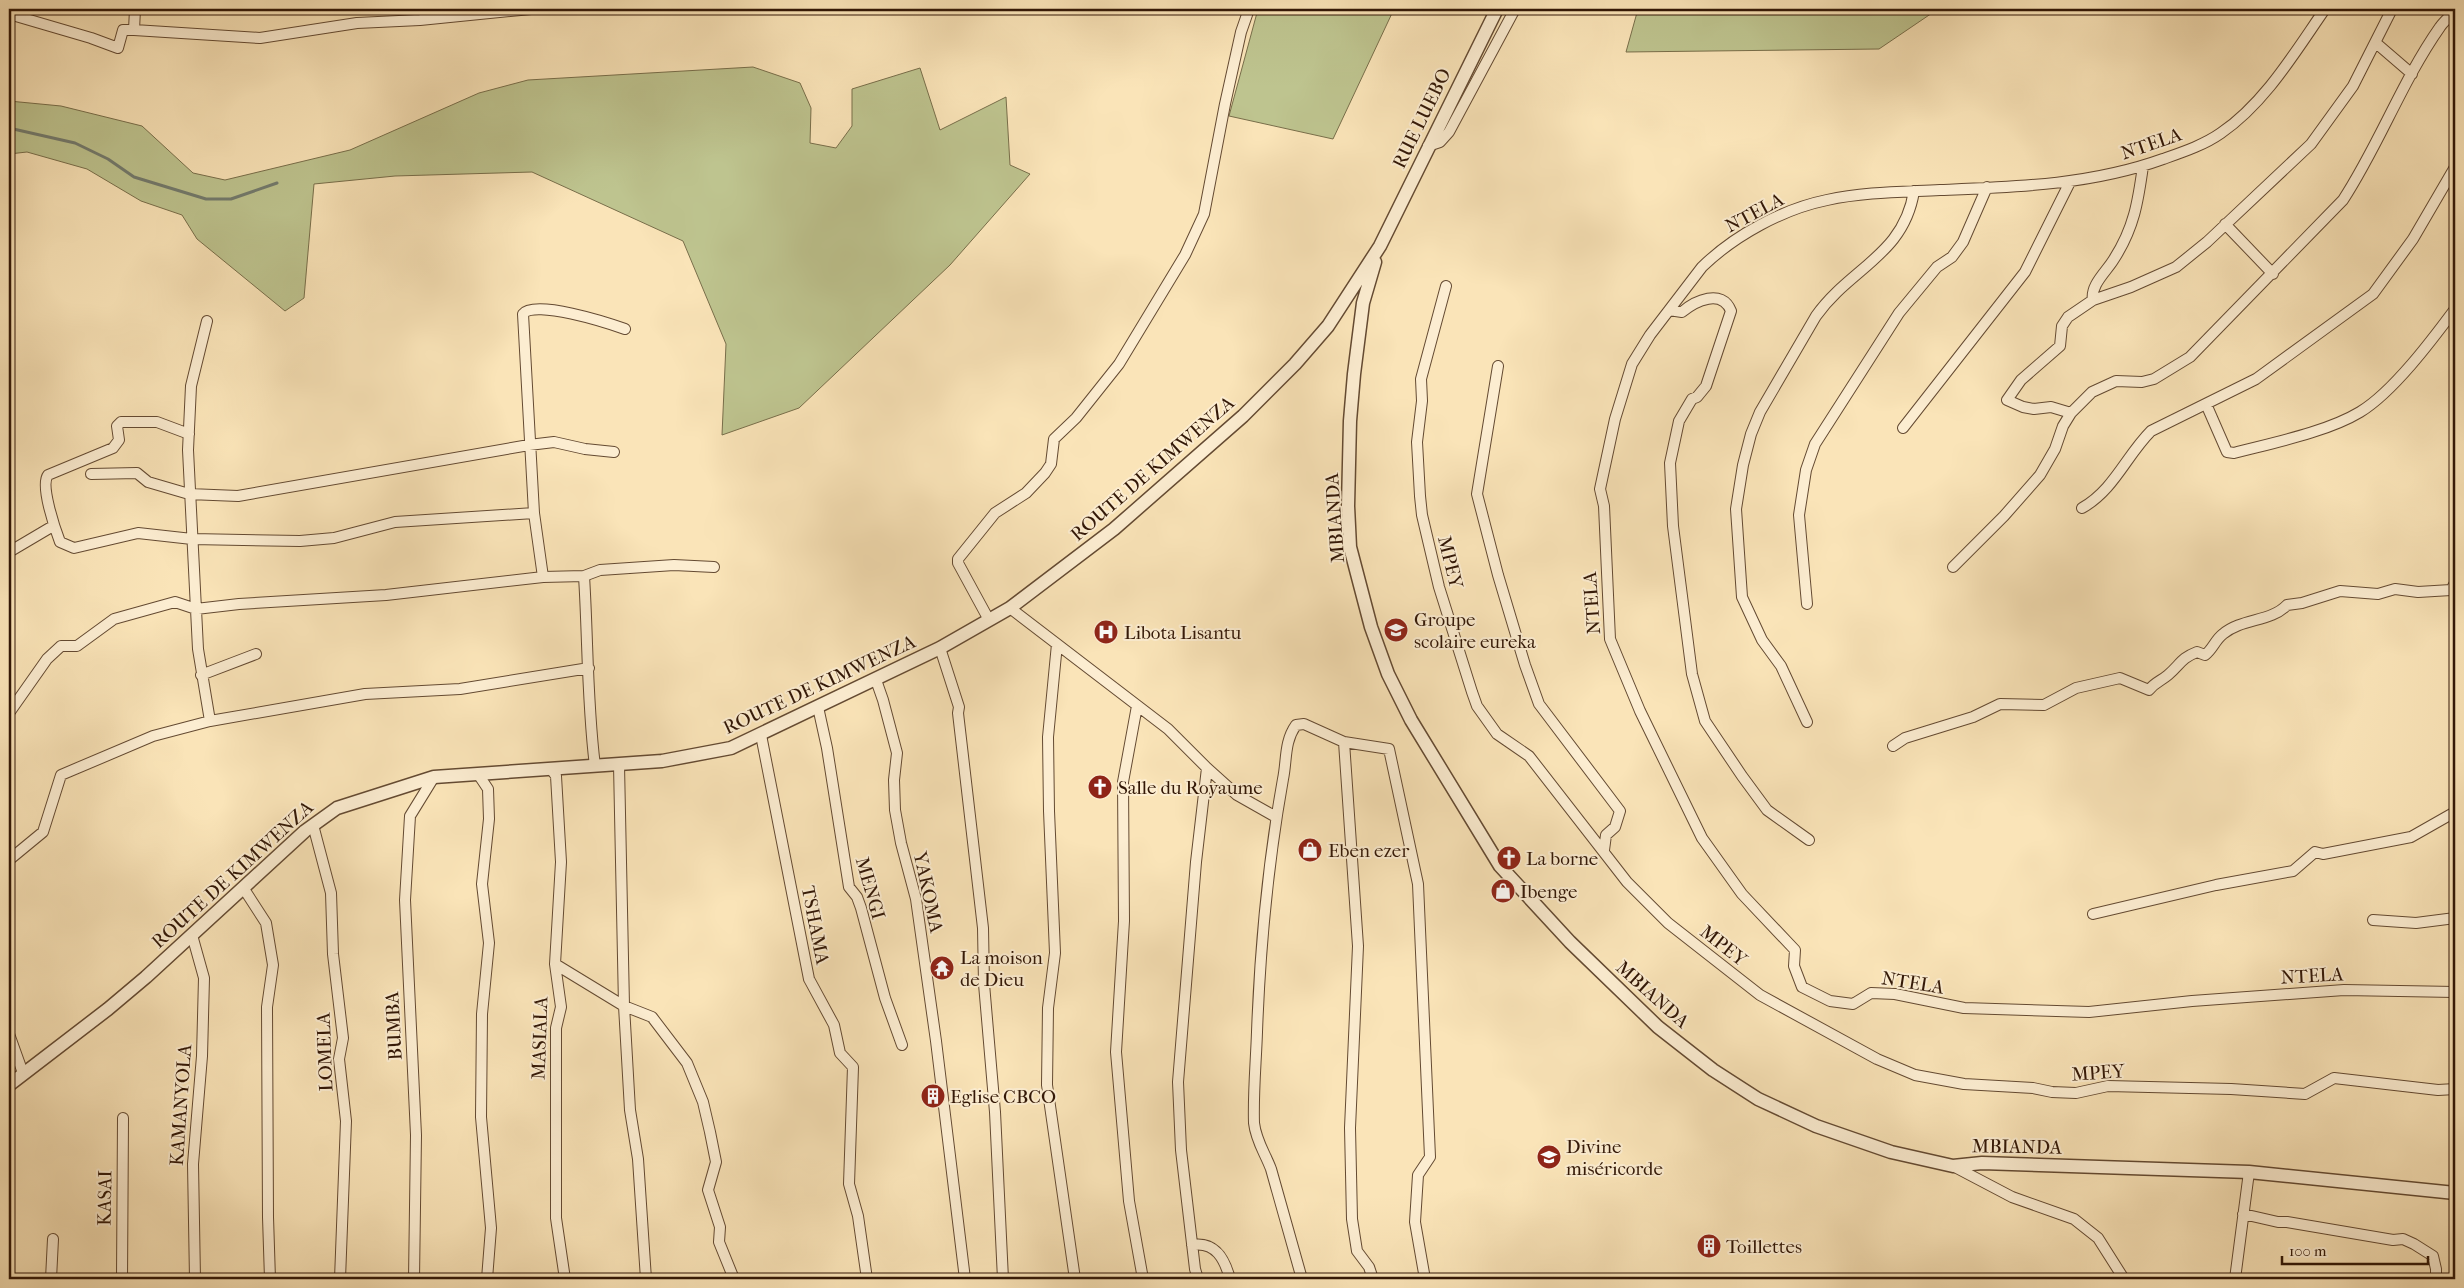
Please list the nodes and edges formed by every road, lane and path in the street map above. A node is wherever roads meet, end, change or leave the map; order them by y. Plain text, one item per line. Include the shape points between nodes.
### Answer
1 (136, 9) edge
2 (418, 9) edge
3 (531, 9) edge
4 (1249, 9) edge
5 (1497, 9) edge
6 (1515, 9) edge
7 (2325, 9) edge
8 (2392, 9) edge
9 (2455, 10) edge
10 (9, 14) edge
11 (420, 20) junction
12 (134, 30) junction
13 (2376, 43) junction
14 (2412, 74) junction
15 (1428, 146) junction
16 (2143, 166) junction
17 (2455, 167) edge
18 (2070, 182) junction
19 (1987, 187) junction
20 (1914, 191) junction
21 (2225, 224) junction
22 (1380, 246) junction
23 (2273, 274) junction
24 (1446, 286) dead end
25 (2093, 300) junction
26 (2455, 309) edge
27 (1669, 310) junction
28 (208, 321) dead end
29 (624, 329) dead end
30 (1498, 366) dead end
31 (2206, 404) junction
32 (2072, 413) junction
33 (1903, 428) dead end
34 (189, 434) junction
35 (529, 445) junction
36 (614, 452) dead end
37 (92, 474) dead end
38 (189, 494) junction
39 (2082, 508) dead end
40 (534, 513) junction
41 (53, 526) junction
42 (192, 539) junction
43 (9, 552) edge
44 (1953, 566) dead end
45 (714, 567) dead end
46 (584, 576) junction
47 (543, 577) junction
48 (2455, 583) edge
49 (1807, 604) dead end
50 (1010, 608) junction
51 (196, 609) junction
52 (989, 620) junction
53 (1057, 644) junction
54 (940, 648) junction
55 (256, 654) dead end
56 (589, 668) junction
57 (201, 674) junction
58 (876, 680) junction
59 (1137, 706) junction
60 (818, 707) junction
61 (9, 714) edge
62 (210, 721) junction
63 (1807, 722) dead end
64 (760, 735) junction
65 (1344, 742) junction
66 (1893, 746) dead end
67 (619, 765) junction
68 (595, 766) junction
69 (1207, 768) junction
70 (551, 769) junction
71 (478, 774) junction
72 (434, 777) junction
73 (2455, 812) edge
74 (1276, 817) junction
75 (313, 825) junction
76 (1808, 840) dead end
77 (1604, 850) junction
78 (9, 860) edge
79 (244, 889) junction
80 (2093, 914) dead end
81 (2455, 918) edge
82 (2372, 920) dead end
83 (192, 935) junction
84 (555, 964) junction
85 (2455, 992) edge
86 (624, 1006) junction
87 (9, 1034) edge
88 (902, 1045) dead end
89 (23, 1074) junction
90 (9, 1085) edge
91 (2455, 1089) edge
92 (123, 1118) dead end
93 (1953, 1166) junction
94 (2249, 1172) junction
95 (2455, 1194) edge
96 (2243, 1214) junction
97 (53, 1238) dead end
98 (1192, 1245) junction
99 (2238, 1278) edge
100 (51, 1279) edge
101 (122, 1279) edge
102 (195, 1279) edge
103 (270, 1279) edge
104 (340, 1279) edge
105 (414, 1279) edge
106 (488, 1279) edge
107 (565, 1279) edge
108 (646, 1279) edge
109 (734, 1279) edge
110 (867, 1279) edge
111 (965, 1279) edge
112 (1003, 1279) edge
113 (1075, 1279) edge
114 (1143, 1279) edge
115 (1198, 1279) edge
116 (1230, 1279) edge
117 (1302, 1279) edge
118 (1373, 1279) edge
119 (1425, 1279) edge
120 (2124, 1279) edge
121 (2436, 1279) edge

1 - 12 street
2 - 11 street
3 - 11 street
4 - 52 street via 1225,104 1204,214 1185,255 1118,366 1054,440 1051,464 1045,473 1026,493 995,513 958,559
5 - 15 street, RUE LUEBO
6 - 15 street via 1449,132 1440,142
7 - 16 street, NTELA via 2268,87 2221,133 2191,149
8 - 13 street
9 - 14 street via 2440,27
10 - 12 street via 116,48 120,46 123,30
11 - 12 street via 357,23 260,38
13 - 14 street
13 - 21 street via 2343,101 2311,144
14 - 23 street via 2343,200
15 - 22 street, RUE LUEBO
16 - 18 street, NTELA
16 - 25 street via 2131,229 2096,286
17 - 31 street via 2413,239 2373,294 2256,379
18 - 19 street, NTELA
18 - 33 street via 2025,272
19 - 20 street, NTELA
19 - 49 street via 1963,242 1952,257 1937,267 1899,313 1815,444 1801,492 1799,515
20 - 27 street, NTELA via 1826,200 1769,221 1712,258
20 - 63 street via 1911,212 1895,239 1826,301 1816,316 1760,412 1742,465 1736,509 1742,597 1762,640 1781,666
21 - 23 street
21 - 25 street via 2176,267
22 - 50 street, ROUTE DE KIMWENZA via 1328,326 1276,384 1114,529
22 - 93 street, MBIANDA via 1357,331 1350,421 1350,547 1371,628 1388,674 1411,720 1460,802 1500,866 1525,895 1623,995 1713,1070 1758,1099 1816,1126 1891,1152
23 - 32 street via 2190,357 2154,379 2116,381 2102,386
24 - 77 street, MPEY via 1421,379 1418,442 1422,515 1445,610 1477,706 1497,734 1529,756
25 - 32 street via 2068,317 2062,326 2060,346 2021,380 2007,400 2024,407 2052,407
26 - 31 street via 2416,359 2375,402 2361,412 2324,428 2234,453 2227,452
27 - 76 street via 1682,312 1692,303 1709,298 1724,302 1732,311 1706,386 1692,399 1678,421 1670,463 1673,526 1692,674 1705,721 1742,776 1767,810
27 - 85 street, NTELA via 1632,364 1615,419 1600,489 1604,506 1610,639 1640,711 1702,838 1742,894 1795,950 1794,966 1802,987 1830,1001 1853,1004 1871,993 1895,994 1964,1008 2070,1012 2344,990
28 - 34 street via 191,386
29 - 35 street via 567,312 524,311 522,325
30 - 77 street via 1477,499 1539,704 1620,811 1615,827 1606,835
31 - 39 street via 2151,431 2106,490
32 - 44 street via 2040,475
34 - 38 street
34 - 41 street via 157,422 118,423 119,440 113,448 45,478
35 - 36 street via 554,442
35 - 38 street via 256,494
35 - 40 street
37 - 38 street via 137,474 148,482
38 - 42 street
40 - 42 street via 395,522 334,538 308,540
40 - 47 street
41 - 42 street via 60,542 74,548 138,533
41 - 43 street
42 - 51 street
45 - 46 street via 674,565 600,570
46 - 47 street
46 - 56 street
47 - 51 street via 386,594
48 - 66 street via 2450,590 2395,590 2378,594 2340,592 2287,605 2279,613 2235,626 2221,634 2212,650 2205,655 2197,652 2184,656 2167,676 2154,682 2149,690 2120,678 2076,688 2044,705 2000,704 1973,717 1905,738
50 - 52 street, ROUTE DE KIMWENZA
50 - 53 street
51 - 57 street
51 - 61 street via 175,602 114,619 77,646 61,646 47,659
52 - 54 street, ROUTE DE KIMWENZA
53 - 59 street
53 - 113 street via 1048,737 1055,953 1048,1008 1046,1085
54 - 58 street, ROUTE DE KIMWENZA
54 - 112 street via 959,707 973,860 983,928
55 - 57 street
56 - 62 street via 460,689 365,694
56 - 68 street via 589,718
57 - 62 street
58 - 60 street, ROUTE DE KIMWENZA
58 - 111 street, YAKOMA via 897,753 895,810 916,899
59 - 69 street via 1180,738
59 - 114 street via 1124,782 1124,921 1116,1052 1129,1201
60 - 64 street, ROUTE DE KIMWENZA
60 - 88 street, MENGI via 828,748 849,887 861,908 885,998
62 - 78 street via 153,736 60,775 43,832
64 - 67 street, ROUTE DE KIMWENZA via 731,748 696,756
64 - 110 street, TSHAMA via 809,979 834,1025 840,1053 853,1067 848,1184 858,1216
65 - 74 street via 1304,724 1296,725 1286,747
65 - 118 street via 1358,946 1350,1128 1352,1219 1357,1251
65 - 119 street via 1389,749 1416,870 1430,1157 1418,1175 1415,1222
67 - 68 street, ROUTE DE KIMWENZA
67 - 86 street
68 - 70 street, ROUTE DE KIMWENZA
69 - 74 street via 1237,795
69 - 98 street via 1178,1082 1181,1150
70 - 71 street, ROUTE DE KIMWENZA
70 - 84 street, MASIALA via 556,776 561,862
71 - 72 street, ROUTE DE KIMWENZA
71 - 106 street via 488,789 489,819 482,884 489,943 482,1014 481,1108 491,1228
72 - 75 street, ROUTE DE KIMWENZA via 337,808
72 - 105 street, BUMBA via 410,816 405,900 416,1135
73 - 80 street via 2411,837 2323,854 2315,852 2293,871
74 - 117 street via 1258,1011 1254,1126 1258,1145 1265,1152 1271,1169
75 - 79 street, ROUTE DE KIMWENZA
75 - 104 street, LOMELA via 331,893 333,954 343,1038 339,1059 346,1121
77 - 91 street, MPEY via 1627,882 1668,923 1760,995 1877,1059 1914,1074 1964,1084 2076,1093 2108,1086 2305,1094 2334,1078 2438,1090
79 - 83 street, ROUTE DE KIMWENZA
79 - 103 street via 266,924 273,965 267,1007
81 - 82 street via 2416,923
83 - 89 street, ROUTE DE KIMWENZA via 110,1008
83 - 102 street, KAMANYOLA via 204,978 202,1056 193,1164
84 - 86 street
84 - 107 street, MASIALA via 561,1007 556,1028 556,1218
86 - 108 street
86 - 109 street via 656,1021 687,1063 703,1102 716,1162 708,1190 720,1227 719,1242
87 - 89 street
89 - 90 street, ROUTE DE KIMWENZA
92 - 101 street, KASAI
93 - 94 street, MBIANDA via 1982,1163
93 - 120 street via 2012,1197 2074,1219 2098,1238
94 - 95 street, MBIANDA
94 - 96 street
96 - 99 street
96 - 121 street via 2278,1222 2403,1239 2433,1256
97 - 100 street
98 - 115 street
98 - 116 street via 1211,1248 1220,1255 1225,1260

